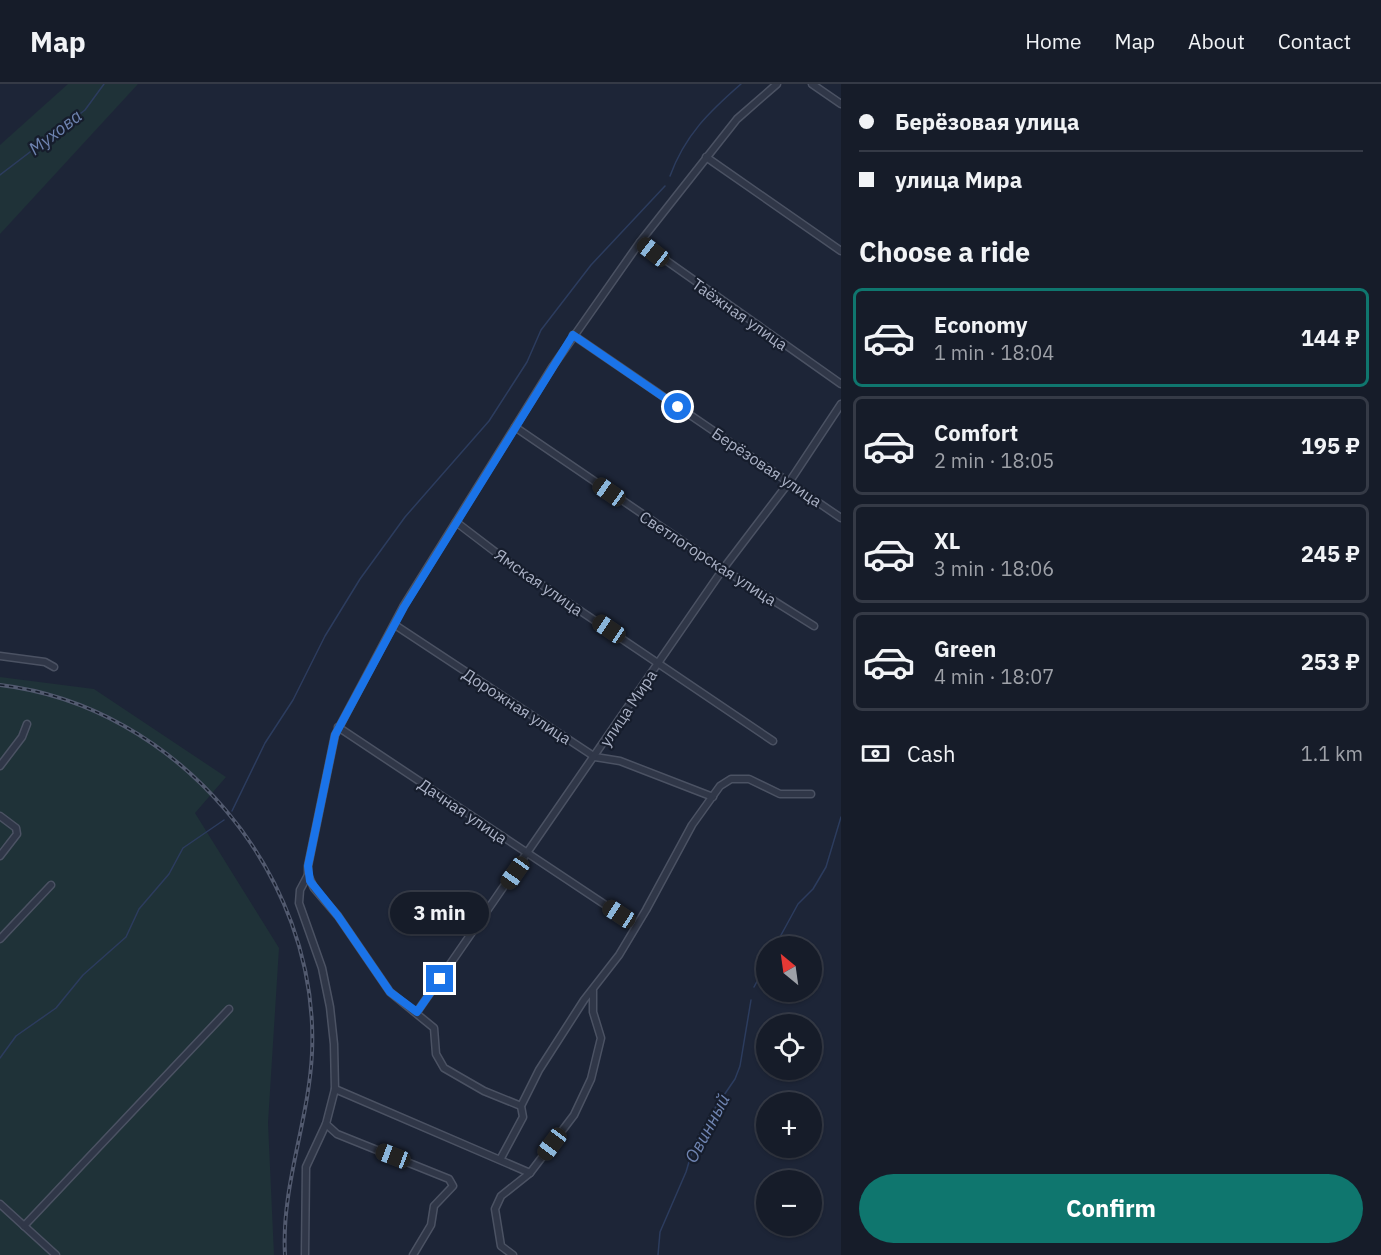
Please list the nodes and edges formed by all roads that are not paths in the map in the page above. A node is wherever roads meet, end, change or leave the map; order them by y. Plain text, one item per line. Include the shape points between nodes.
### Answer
1 (777, 84) edge
2 (812, 84) edge
3 (841, 104) edge
4 (706, 157) junction
5 (640, 242) junction
6 (841, 251) edge
7 (573, 335) junction
8 (841, 384) edge
9 (841, 404) edge
10 (515, 427) junction
11 (790, 481) junction
12 (841, 518) edge
13 (456, 522) junction
14 (723, 569) junction
15 (395, 626) junction
16 (814, 626) dead end
17 (0, 656) edge
18 (659, 663) junction
19 (54, 667) dead end
20 (27, 724) dead end
21 (338, 726) junction
22 (772, 741) dead end
23 (595, 757) junction
24 (0, 766) edge
25 (811, 794) dead end
26 (713, 797) junction
27 (0, 816) edge
28 (528, 854) junction
29 (0, 856) edge
30 (308, 875) junction
31 (51, 885) dead end
32 (619, 914) dead end
33 (0, 939) edge
34 (593, 991) junction
35 (229, 1010) dead end
36 (417, 1012) junction
37 (334, 1089) junction
38 (521, 1106) junction
39 (326, 1124) junction
40 (501, 1158) junction
41 (530, 1173) junction
42 (0, 1204) edge
43 (24, 1226) junction
44 (56, 1255) edge
45 (305, 1255) edge
46 (413, 1255) edge
47 (513, 1255) edge

1 - 4 street via 737,119
2 - 3 street
4 - 5 street
4 - 6 street
5 - 7 street
5 - 8 street, Таёжная улица
7 - 10 street
7 - 11 street, Берёзовая улица
9 - 11 street, улица Мира
10 - 13 street
10 - 14 street, Светлогорская улица
11 - 12 street, Берёзовая улица
11 - 14 street, улица Мира
13 - 15 street
13 - 18 street, Ямская улица via 511,564
14 - 16 street, Светлогорская улица
14 - 18 street, улица Мира
15 - 21 street
15 - 23 street, Дорожная улица
17 - 19 street via 40,661
18 - 22 street, Ямская улица
18 - 23 street, улица Мира
20 - 24 street
21 - 28 street, Дачная улица
21 - 30 street
23 - 26 street, Дорожная улица via 620,761
23 - 28 street, улица Мира
25 - 26 street via 780,794 762,783 742,778 725,782
26 - 34 street via 692,825 646,910
27 - 29 street via 16,828 17,834
28 - 32 street, Дачная улица
28 - 36 street, улица Мира
30 - 36 street via 390,992
30 - 37 street via 300,890 299,903 322,968 330,1007
31 - 33 street
34 - 38 street via 539,1070
34 - 41 street via 593,1012 602,1038 591,1079 574,1114
35 - 43 street
36 - 38 street via 434,1028 436,1054 449,1073
37 - 39 street
37 - 40 street
38 - 40 street via 523,1117
39 - 45 street via 306,1167
39 - 46 street via 337,1134 449,1179 453,1186 434,1206 431,1225
40 - 41 street
41 - 47 street via 501,1196 495,1209 501,1246
42 - 43 street
43 - 44 street

